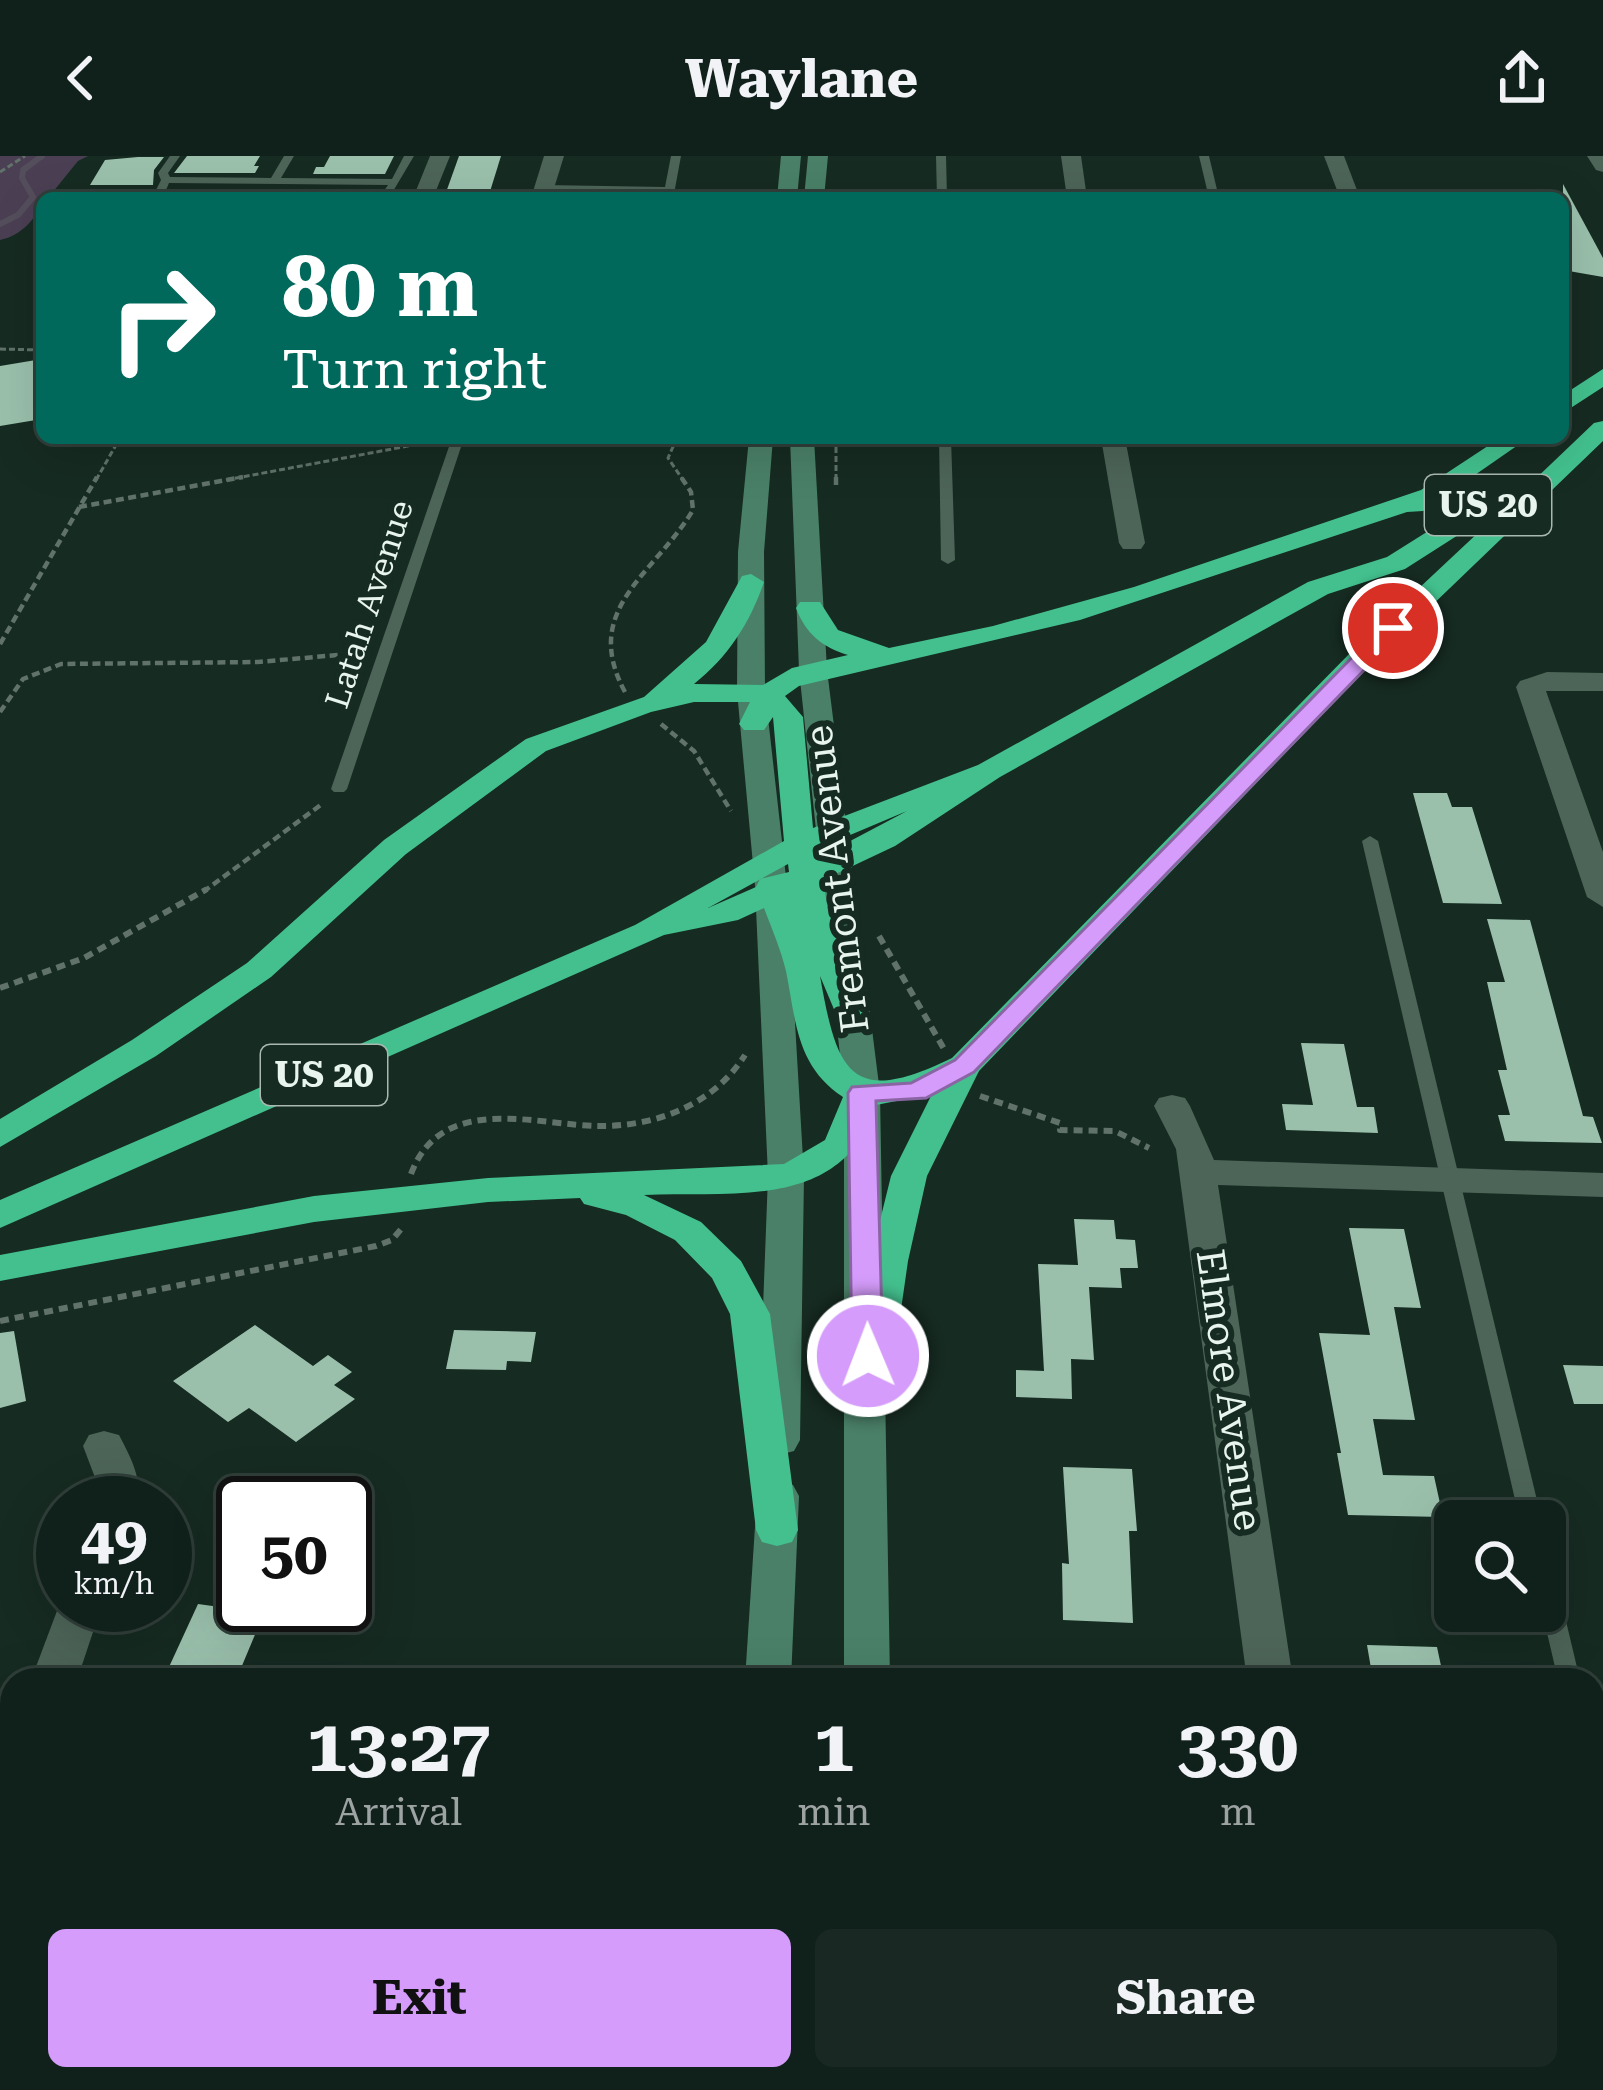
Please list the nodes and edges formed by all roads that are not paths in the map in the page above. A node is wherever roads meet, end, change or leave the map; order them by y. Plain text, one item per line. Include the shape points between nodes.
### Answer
1 (175, 156) edge
2 (289, 156) edge
3 (409, 156) edge
4 (440, 156) edge
5 (554, 156) edge
6 (676, 156) edge
7 (791, 156) edge
8 (818, 156) edge
9 (941, 156) edge
10 (1071, 156) edge
11 (1204, 156) edge
12 (1334, 156) edge
13 (1598, 156) edge
14 (1603, 166) edge
15 (166, 180) junction
16 (275, 180) junction
17 (395, 182) junction
18 (669, 190) joint
19 (160, 192) edge
20 (388, 192) edge
21 (425, 192) edge
22 (542, 192) edge
23 (584, 192) edge
24 (788, 192) edge
25 (815, 192) edge
26 (942, 192) edge
27 (1076, 192) edge
28 (1213, 192) edge
29 (1348, 192) edge
30 (1603, 376) edge
31 (1569, 402) edge
32 (1592, 437) edge
33 (456, 444) edge
34 (761, 444) edge
35 (802, 444) edge
36 (945, 444) edge
37 (1114, 444) edge
38 (1507, 444) edge
39 (1434, 494) junction
40 (1132, 543) dead end
41 (948, 560) dead end
42 (751, 582) junction
43 (1318, 588) junction
44 (810, 608) junction
45 (907, 655) junction
46 (813, 670) junction
47 (1603, 682) edge
48 (757, 704) junction
49 (640, 706) junction
50 (989, 771) junction
51 (339, 789) road end
52 (1370, 842) dead end
53 (771, 886) junction
54 (726, 897) junction
55 (1603, 897) edge
56 (853, 1019) junction
57 (975, 1074) junction
58 (862, 1093) junction
59 (1172, 1106) dead end
60 (0, 1135) edge
61 (1198, 1172) junction
62 (786, 1176) junction
63 (1451, 1181) junction
64 (1603, 1185) edge
65 (565, 1186) junction
66 (0, 1216) edge
67 (0, 1268) edge
68 (868, 1400) junction
69 (104, 1446) dead end
70 (115, 1476) edge
71 (1526, 1500) edge
72 (777, 1531) junction
73 (71, 1632) edge
74 (1558, 1632) edge
75 (58, 1668) edge
76 (769, 1668) edge
77 (867, 1668) edge
78 (1268, 1668) edge
79 (1566, 1668) edge

1 - 15 lane
2 - 16 lane
3 - 17 lane
4 - 21 street
5 - 22 street
6 - 18 lane
7 - 24 street
8 - 25 street
9 - 26 lane
10 - 27 street
11 - 28 lane
12 - 29 street
13 - 14 street
15 - 16 lane
15 - 19 lane
16 - 17 lane
17 - 20 lane
18 - 23 lane
30 - 31 highway
32 - 43 highway, US 20 via 1396,563
32 - 57 highway via 1364,655
33 - 51 lane, Latah Avenue
34 - 42 street, Fremont Avenue
35 - 44 street, Fremont Avenue
36 - 41 lane
37 - 40 street
38 - 39 highway, US 20
39 - 43 highway, US 20 via 1346,550
39 - 45 highway via 1128,599
42 - 48 street, Fremont Avenue
42 - 49 highway via 724,642
43 - 50 highway, US 20
44 - 45 highway via 814,624 837,643
44 - 46 street, Fremont Avenue
45 - 46 highway
46 - 48 highway
46 - 56 street, Fremont Avenue
47 - 55 street via 1530,687
48 - 49 highway via 694,693
48 - 53 street, Fremont Avenue
48 - 56 highway via 788,717 812,910
49 - 60 highway via 536,745 474,786 259,970
50 - 54 highway, US 20 via 881,806
50 - 54 highway, US 20 via 884,839
52 - 63 lane
53 - 58 highway via 801,967 813,1032 844,1081
53 - 62 street, Fremont Avenue
54 - 66 highway, US 20
56 - 58 street, Fremont Avenue
57 - 58 highway via 916,1092
57 - 68 highway via 909,1176
58 - 62 highway via 838,1152
58 - 68 street, Fremont Avenue
59 - 61 street, Elmore Avenue
61 - 63 street
61 - 78 street, Elmore Avenue
62 - 65 highway
62 - 72 street, Fremont Avenue
63 - 64 street
63 - 71 lane
65 - 67 highway via 314,1209
65 - 72 highway via 639,1206 688,1231 728,1270 750,1314
68 - 77 street, Fremont Avenue
69 - 70 street
72 - 76 street, Fremont Avenue
73 - 75 street
74 - 79 lane

